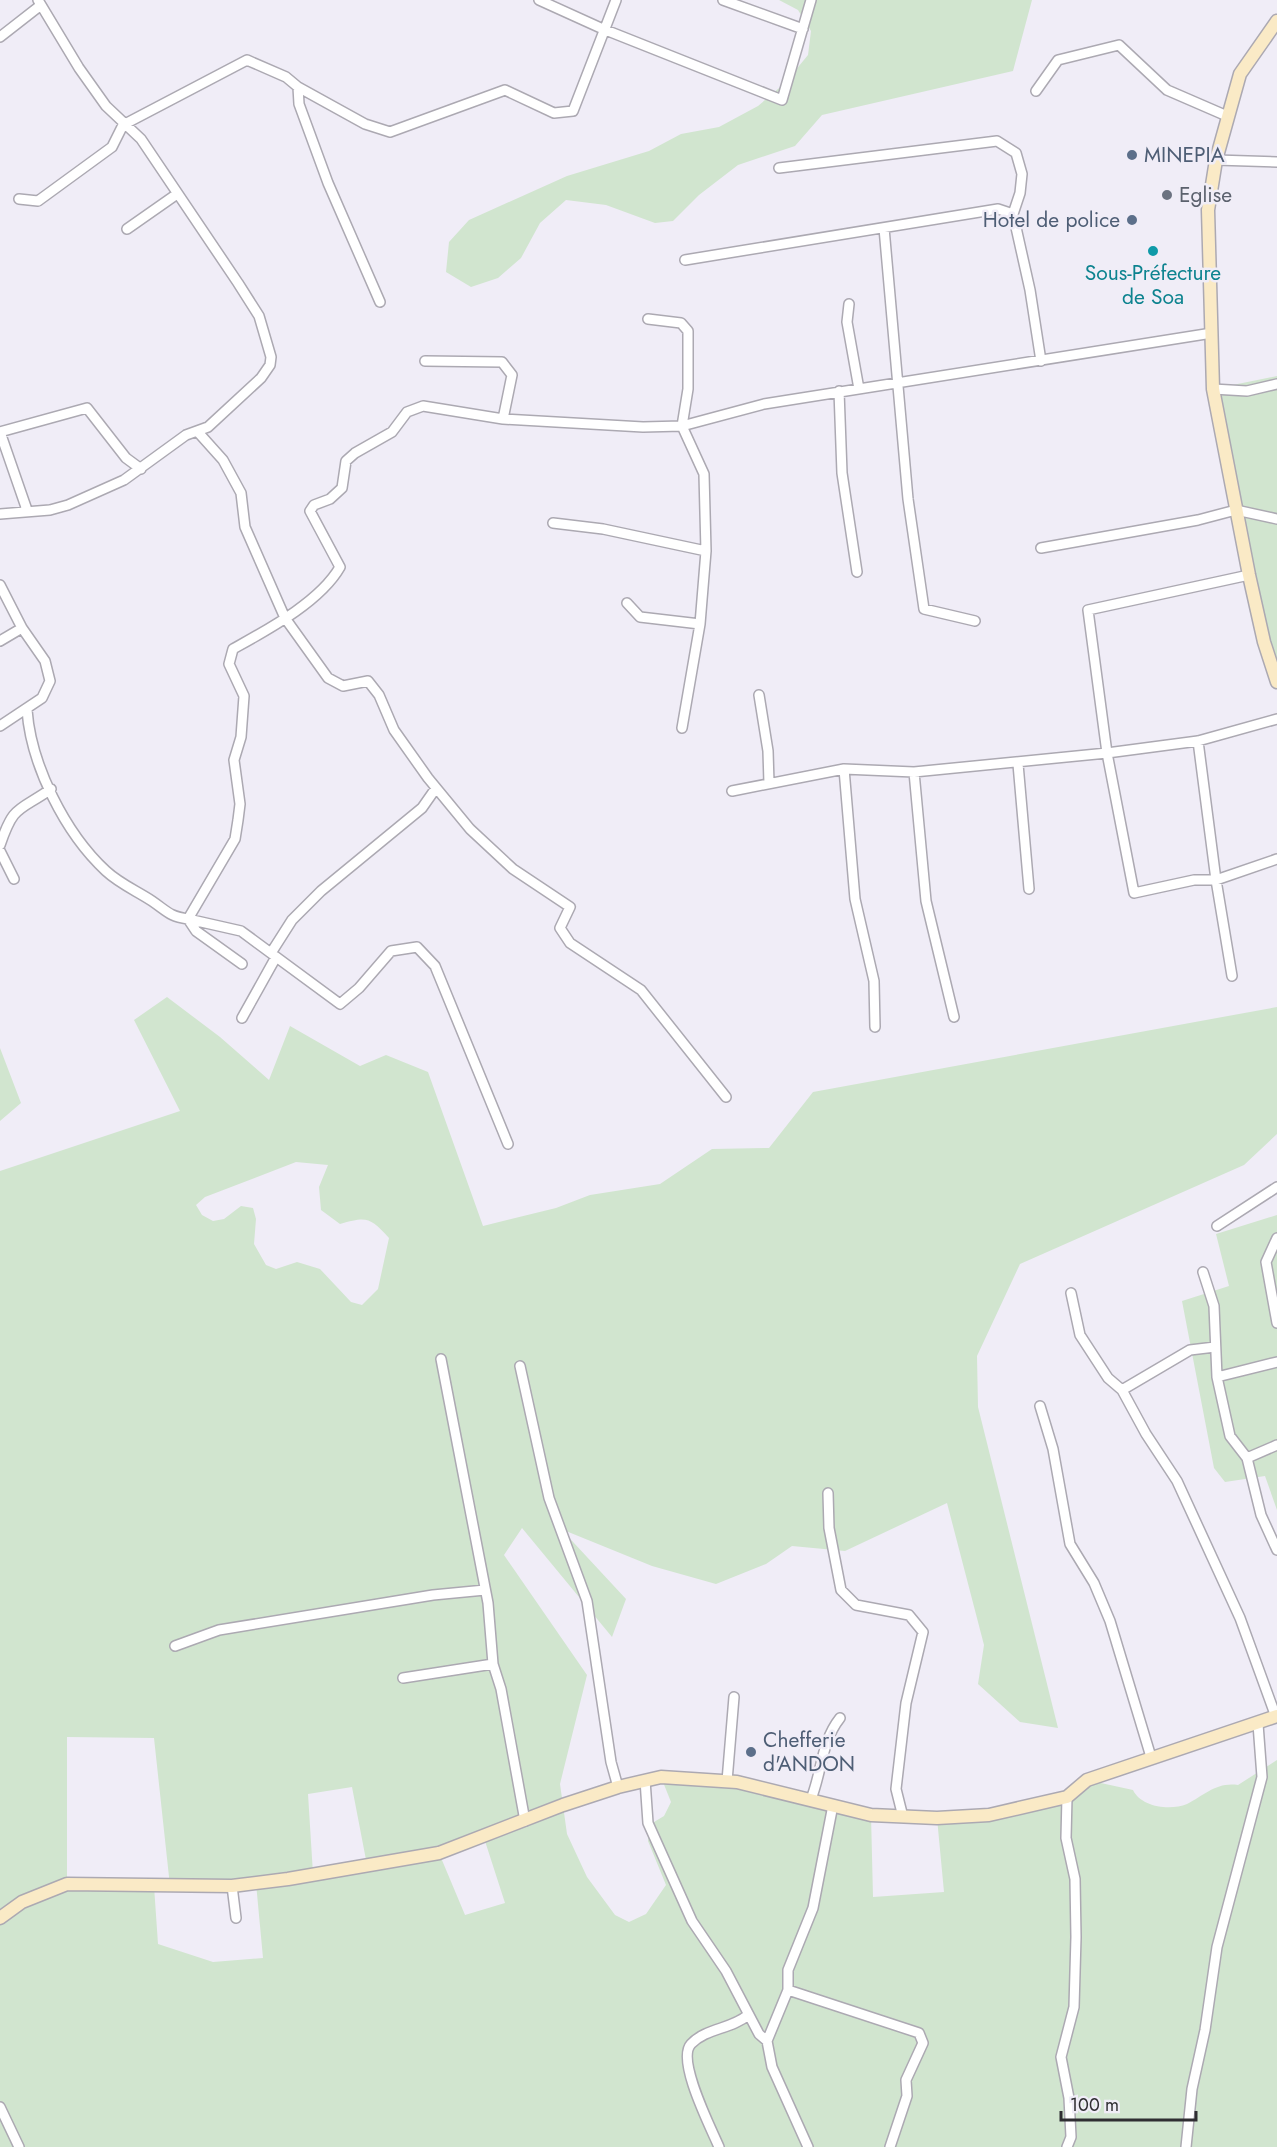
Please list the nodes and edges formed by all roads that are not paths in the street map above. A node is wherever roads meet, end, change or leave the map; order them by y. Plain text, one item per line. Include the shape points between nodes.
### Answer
1 (539, 0) edge
2 (616, 0) edge
3 (723, 0) edge
4 (811, 0) edge
5 (39, 2) edge
6 (1277, 21) edge
7 (803, 29) junction
8 (603, 30) junction
9 (0, 38) edge
10 (298, 87) junction
11 (1036, 91) dead end
12 (1227, 116) junction
13 (123, 125) junction
14 (1216, 160) junction
15 (1277, 162) edge
16 (779, 168) dead end
17 (177, 194) junction
18 (19, 199) dead end
19 (1014, 214) junction
20 (884, 228) junction
21 (127, 229) dead end
22 (685, 260) dead end
23 (380, 303) dead end
24 (849, 304) dead end
25 (648, 319) dead end
26 (1212, 333) junction
27 (425, 361) dead end
28 (1041, 361) junction
29 (896, 382) junction
30 (1277, 384) edge
31 (859, 389) junction
32 (1213, 389) junction
33 (839, 391) junction
34 (503, 419) junction
35 (682, 426) junction
36 (197, 431) junction
37 (0, 432) edge
38 (141, 469) junction
39 (27, 510) junction
40 (1236, 510) junction
41 (0, 514) edge
42 (1277, 519) edge
43 (553, 523) dead end
44 (1041, 548) dead end
45 (706, 550) junction
46 (856, 572) dead end
47 (1250, 575) junction
48 (0, 585) edge
49 (627, 603) dead end
50 (285, 618) junction
51 (975, 621) dead end
52 (700, 624) junction
53 (22, 628) junction
54 (0, 640) edge
55 (1277, 682) edge
56 (759, 695) dead end
57 (27, 710) junction
58 (1277, 719) edge
59 (4, 724) edge
60 (28, 728) junction
61 (682, 728) dead end
62 (1198, 741) junction
63 (1107, 753) junction
64 (1018, 764) junction
65 (844, 769) junction
66 (914, 772) junction
67 (769, 783) junction
68 (436, 788) junction
69 (51, 789) junction
70 (732, 791) dead end
71 (0, 845) edge
72 (0, 851) edge
73 (1277, 859) edge
74 (14, 879) dead end
75 (1216, 880) junction
76 (1029, 889) dead end
77 (188, 919) junction
78 (273, 955) junction
79 (242, 964) dead end
80 (1232, 976) dead end
81 (954, 1017) dead end
82 (242, 1018) dead end
83 (876, 1027) dead end
84 (726, 1097) dead end
85 (508, 1144) dead end
86 (1277, 1187) edge
87 (1217, 1226) dead end
88 (1277, 1238) edge
89 (1203, 1272) dead end
90 (1071, 1293) dead end
91 (1277, 1323) edge
92 (1215, 1347) junction
93 (441, 1359) dead end
94 (1277, 1362) edge
95 (520, 1366) dead end
96 (1217, 1377) junction
97 (1122, 1390) junction
98 (1040, 1406) dead end
99 (1277, 1445) edge
100 (1247, 1458) junction
101 (828, 1493) dead end
102 (1277, 1550) edge
103 (485, 1590) junction
104 (175, 1646) dead end
105 (493, 1664) junction
106 (403, 1678) dead end
107 (734, 1697) dead end
108 (1276, 1716) edge
109 (840, 1718) dead end
110 (1258, 1724) junction
111 (1151, 1757) junction
112 (645, 1780) junction
113 (727, 1781) junction
114 (618, 1787) junction
115 (1067, 1797) junction
116 (812, 1799) junction
117 (833, 1805) junction
118 (903, 1817) junction
119 (525, 1821) junction
120 (232, 1886) junction
121 (0, 1918) edge
122 (236, 1918) dead end
123 (788, 1990) junction
124 (748, 2015) junction
125 (767, 2041) junction
126 (0, 2107) edge
127 (19, 2147) edge
128 (719, 2147) edge
129 (808, 2147) edge
130 (890, 2147) edge
131 (1067, 2147) edge
132 (1186, 2147) edge

1 - 8 street
2 - 8 street
3 - 7 street
4 - 7 street
5 - 9 street
5 - 13 street via 79,68
6 - 12 street via 1240,74
7 - 8 street via 782,100
8 - 10 street via 573,111 554,113 506,90 390,132 365,124
10 - 13 street via 286,77 247,60
10 - 23 street via 298,104
11 - 12 street via 1058,60 1119,45 1167,90
12 - 14 street
13 - 17 street via 141,139
13 - 18 street via 112,147 78,174 38,201
14 - 15 street
14 - 26 street via 1208,210
16 - 19 street via 997,141 1016,153 1022,174
17 - 21 street
17 - 36 street via 259,316 272,357 261,378 208,427
19 - 20 street via 998,209
19 - 28 street
20 - 22 street
20 - 29 street
24 - 31 street via 847,322
25 - 35 street via 681,323 688,331 688,389
26 - 28 street
26 - 32 street
27 - 34 street via 502,362 512,375
28 - 29 street
29 - 31 street
29 - 51 street via 924,609
30 - 32 street via 1246,391
31 - 33 street
32 - 40 street
33 - 35 street via 764,404
33 - 46 street via 843,473
34 - 35 street
34 - 50 street via 423,406 407,412 392,432 346,461 342,488 310,511 340,567 333,580
35 - 45 street via 704,474
36 - 38 street
36 - 50 street via 223,460 242,493 245,527
37 - 38 street via 87,408 126,458
37 - 39 street
38 - 39 street via 68,505
39 - 41 street
40 - 42 street
40 - 44 street
40 - 47 street
43 - 45 street
45 - 52 street
47 - 55 street
47 - 63 street via 1088,610
48 - 53 street
49 - 52 street via 640,617
50 - 68 street via 328,678 343,686 368,681 379,695 394,730
50 - 77 street via 233,649 229,664 244,696 241,737 234,760 240,804 235,839
52 - 61 street
53 - 54 street
53 - 57 street via 45,661 50,681 42,698
56 - 67 street
57 - 59 street
57 - 60 street
58 - 62 street
59 - 60 street
60 - 69 street via 42,775
62 - 63 street
62 - 75 street
63 - 64 street
63 - 75 street via 1134,893 1194,880
64 - 66 street
64 - 76 street
65 - 66 street
65 - 67 street
65 - 83 street via 855,899 874,981
66 - 81 street via 926,901
67 - 70 street
68 - 78 street via 423,808 321,891 292,920
68 - 84 street via 470,829 513,869 570,907 560,927 570,943 640,990
69 - 71 street via 18,807
69 - 77 street via 86,851 107,872 169,916
72 - 74 street
73 - 75 street
75 - 80 street
77 - 78 street via 241,931
77 - 79 street via 196,931
78 - 82 street
78 - 85 street via 340,1004 391,951 417,947 435,966
86 - 87 street
88 - 91 street via 1266,1262
89 - 92 street via 1214,1306
90 - 97 street via 1080,1335 1108,1378
92 - 96 street
92 - 97 street via 1190,1350
93 - 103 street
94 - 96 street
95 - 114 street via 549,1498 587,1601
96 - 100 street via 1230,1436
97 - 108 street via 1177,1481 1240,1618
98 - 111 street via 1053,1449 1070,1544 1094,1583 1110,1621
99 - 100 street
100 - 102 street via 1261,1515
101 - 118 street via 829,1528 841,1590 856,1605 909,1615 922,1632 906,1703 896,1789
103 - 104 street via 219,1630
103 - 105 street
105 - 106 street
105 - 119 street
107 - 113 street
108 - 110 street
109 - 116 street via 827,1738
110 - 111 street
110 - 132 street via 1262,1778 1216,1947
111 - 115 street via 1087,1780
112 - 113 street via 661,1777
112 - 114 street
112 - 124 street via 648,1823 692,1921 726,1971
113 - 116 street
114 - 119 street
115 - 118 street via 989,1815
115 - 131 street via 1066,1838 1075,1879 1076,1937 1074,2007 1061,2057 1069,2098 1071,2137
116 - 117 street
117 - 118 street via 871,1815
117 - 123 street via 813,1908 788,1970
119 - 120 street via 439,1853
120 - 121 street via 67,1884 22,1902
120 - 122 street
123 - 125 street
123 - 130 street via 919,2032 923,2043 906,2080 907,2096
124 - 125 street
124 - 128 street via 739,2023 706,2034 691,2044 686,2054 689,2074
125 - 129 street via 772,2067
126 - 127 street

